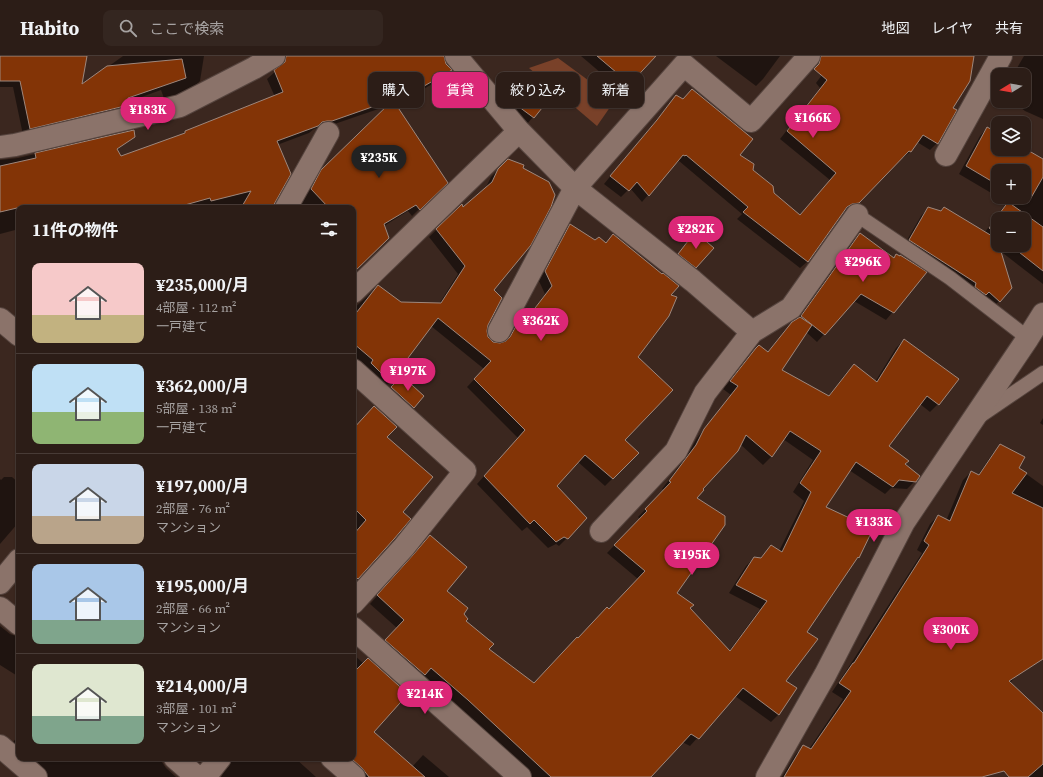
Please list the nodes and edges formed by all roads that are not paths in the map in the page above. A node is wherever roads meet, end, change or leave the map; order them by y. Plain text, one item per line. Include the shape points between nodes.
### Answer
1 (274, 56) edge
2 (456, 56) edge
3 (809, 56) edge
4 (1001, 56) edge
5 (519, 131) junction
6 (328, 132) dead end
7 (0, 147) edge
8 (946, 156) dead end
9 (575, 188) junction
10 (288, 205) edge
11 (856, 215) joint
12 (356, 289) edge
13 (1043, 314) edge
14 (0, 319) edge
15 (499, 331) dead end
16 (16, 332) edge
17 (752, 332) junction
18 (1028, 338) junction
19 (356, 373) edge
20 (1043, 373) edge
21 (972, 422) junction
22 (601, 531) dead end
23 (16, 564) edge
24 (0, 583) edge
25 (356, 600) edge
26 (0, 608) edge
27 (16, 621) edge
28 (356, 631) edge
29 (0, 746) edge
30 (16, 760) edge
31 (17, 761) edge
32 (178, 761) edge
33 (217, 761) edge
34 (335, 761) edge
35 (36, 777) edge
36 (197, 777) edge
37 (204, 777) edge
38 (354, 777) edge
39 (520, 777) edge
40 (767, 777) edge

1 - 7 street via 180,106
2 - 5 street
3 - 9 street via 751,120 684,64
4 - 8 street
5 - 9 street
5 - 12 street
6 - 10 street
9 - 15 street
9 - 17 street via 693,281
11 - 17 street via 791,308
11 - 18 lane via 950,278
13 - 18 street
14 - 16 street
17 - 22 street via 705,393 676,451
18 - 21 street
19 - 25 street via 465,471 404,547
20 - 21 lane
21 - 40 street via 904,522 825,674
23 - 24 street
26 - 27 street
28 - 39 street
29 - 30 street
31 - 35 street
32 - 36 street
33 - 37 street
34 - 38 street

